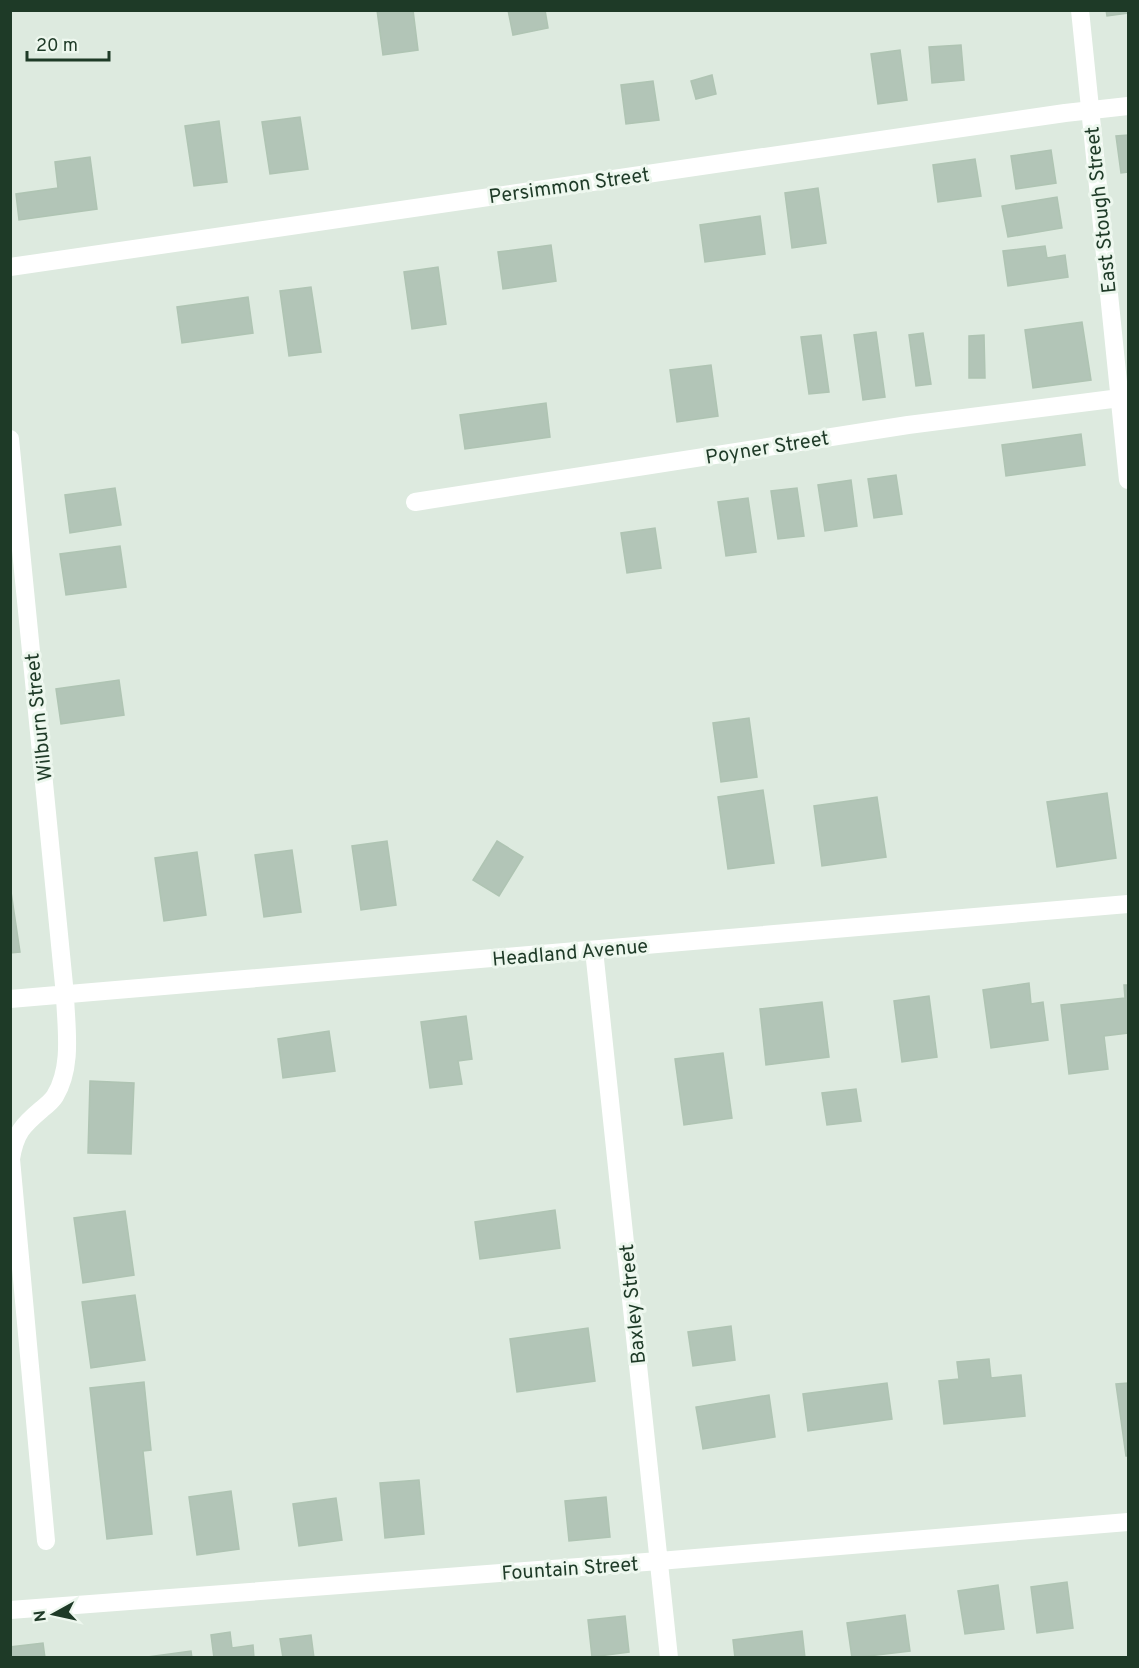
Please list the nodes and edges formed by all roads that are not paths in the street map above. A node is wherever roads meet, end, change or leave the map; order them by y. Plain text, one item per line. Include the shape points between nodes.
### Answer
1 (1080, 10) edge
2 (1128, 106) edge
3 (1090, 109) junction
4 (10, 267) edge
5 (1120, 398) junction
6 (10, 439) edge
7 (1128, 480) edge
8 (416, 502) dead end
9 (1128, 904) edge
10 (594, 950) junction
11 (65, 995) junction
12 (10, 999) edge
13 (1128, 1522) edge
14 (46, 1541) dead end
15 (659, 1561) junction
16 (10, 1610) edge
17 (669, 1658) edge

1 - 3 street, East Stough Street
2 - 3 street, Persimmon Street
3 - 4 street, Persimmon Street
3 - 5 street, East Stough Street
5 - 7 street, East Stough Street
5 - 8 street, Poyner Street via 908,425
6 - 11 street, Wilburn Street
9 - 10 street, Headland Avenue
10 - 11 street, Headland Avenue
10 - 15 street, Baxley Street
11 - 12 street, Headland Avenue
11 - 14 street, Wilburn Street via 66,1073 54,1099 19,1132 11,1159
13 - 15 street, Fountain Street
15 - 16 street, Fountain Street
15 - 17 street, Baxley Street

